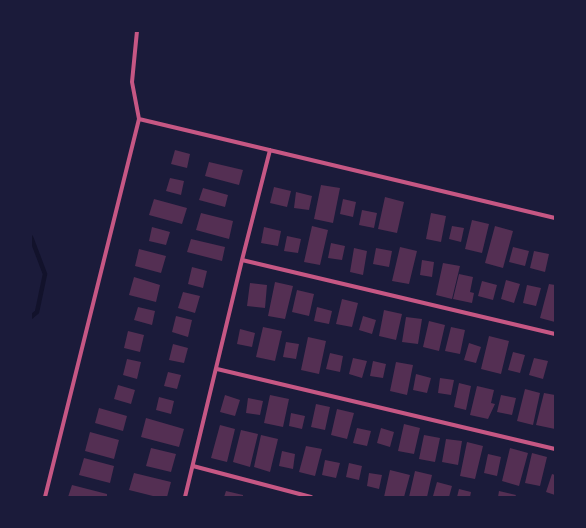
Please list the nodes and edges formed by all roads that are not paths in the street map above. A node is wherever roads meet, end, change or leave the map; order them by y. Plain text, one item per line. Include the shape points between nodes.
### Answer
1 (137, 31) edge
2 (139, 119) junction
3 (270, 150) junction
4 (555, 218) edge
5 (242, 260) junction
6 (555, 334) edge
7 (217, 370) junction
8 (555, 449) edge
9 (193, 466) junction
10 (46, 497) edge
11 (185, 497) edge
12 (311, 497) edge

1 - 2 street via 132,82
2 - 3 street
2 - 10 street
3 - 4 street
3 - 5 street
5 - 6 street
5 - 7 street
7 - 8 street
7 - 9 street
9 - 11 street
9 - 12 street

